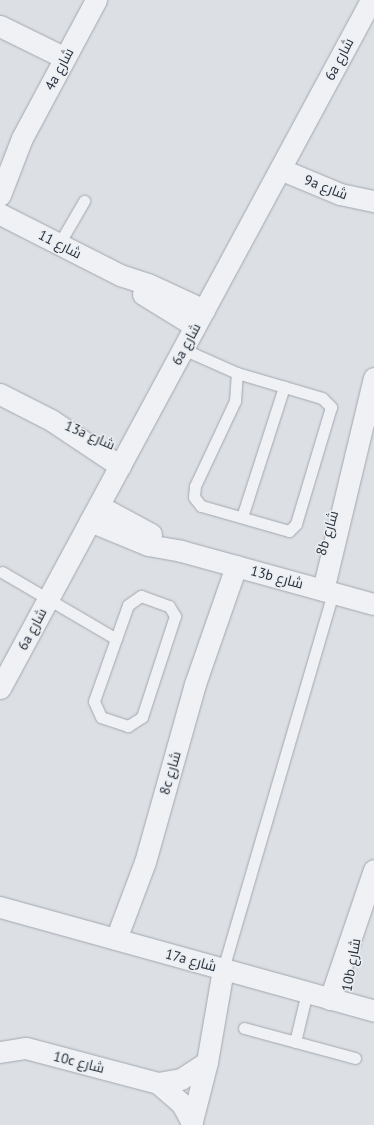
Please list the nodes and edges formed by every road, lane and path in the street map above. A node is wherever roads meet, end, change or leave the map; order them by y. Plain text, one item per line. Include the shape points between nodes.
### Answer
1 (96, 0) edge
2 (368, 1) edge
3 (0, 26) edge
4 (0, 36) edge
5 (61, 65) junction
6 (22, 138) junction
7 (283, 164) junction
8 (0, 169) edge
9 (0, 195) edge
10 (374, 196) edge
11 (84, 201) dead end
12 (374, 201) edge
13 (0, 214) edge
14 (59, 244) junction
15 (199, 318) junction
16 (183, 348) junction
17 (237, 373) junction
18 (374, 378) edge
19 (284, 387) junction
20 (0, 394) edge
21 (124, 459) junction
22 (94, 513) junction
23 (242, 517) junction
24 (229, 564) junction
25 (2, 572) dead end
26 (322, 590) junction
27 (48, 599) junction
28 (374, 604) edge
29 (116, 638) junction
30 (0, 688) edge
31 (374, 870) edge
32 (3, 907) edge
33 (124, 941) junction
34 (230, 971) junction
35 (307, 992) junction
36 (337, 1001) junction
37 (374, 1011) edge
38 (244, 1028) dead end
39 (295, 1042) junction
40 (0, 1052) edge
41 (355, 1058) dead end
42 (207, 1062) junction
43 (158, 1083) junction
44 (191, 1124) edge

1 - 5 street, 4a شارع
2 - 7 street, 6a شارع
3 - 5 street
4 - 5 street
5 - 6 street, 4a شارع
6 - 8 street, 4a شارع
6 - 9 street, 4a شارع
7 - 10 street, 9a شارع
7 - 12 street, 9a شارع via 340,194
7 - 15 street, 6a شارع
11 - 14 lane
13 - 14 street, شارع 11
14 - 15 street, شارع 11 via 120,275 136,289
15 - 16 street, 6a شارع
16 - 17 lane
16 - 21 street, 6a شارع
17 - 19 lane
17 - 23 lane via 235,401 194,491 201,506
18 - 26 street, 8b شارع
19 - 23 lane
19 - 23 lane via 326,400 332,407 296,524 284,531
20 - 21 street, 13a شارع
21 - 22 street, 6a شارع
22 - 24 street, 13b شارع via 148,545
22 - 27 street, 6a شارع
24 - 26 street, 13b شارع
24 - 33 street, 8c شارع
25 - 27 lane
26 - 28 street, 13b شارع
26 - 34 lane
27 - 29 lane
27 - 30 street, 6a شارع
29 - 29 lane via 94,707 101,717 128,726 142,717 175,612 169,606 147,597 136,598 128,605
31 - 36 street, 10b شارع
32 - 33 street, 17a شارع
33 - 34 street, 17a شارع
34 - 35 street, 17a شارع
34 - 42 street, 10c شارع
35 - 36 street, 17a شارع
35 - 39 lane
36 - 37 street, 17a شارع
38 - 39 lane
39 - 41 lane
40 - 43 street, 10c شارع via 26,1048
42 - 43 street, 10c شارع via 181,1079
42 - 44 street, 10c شارع
43 - 44 street, 10c شارع via 182,1104

